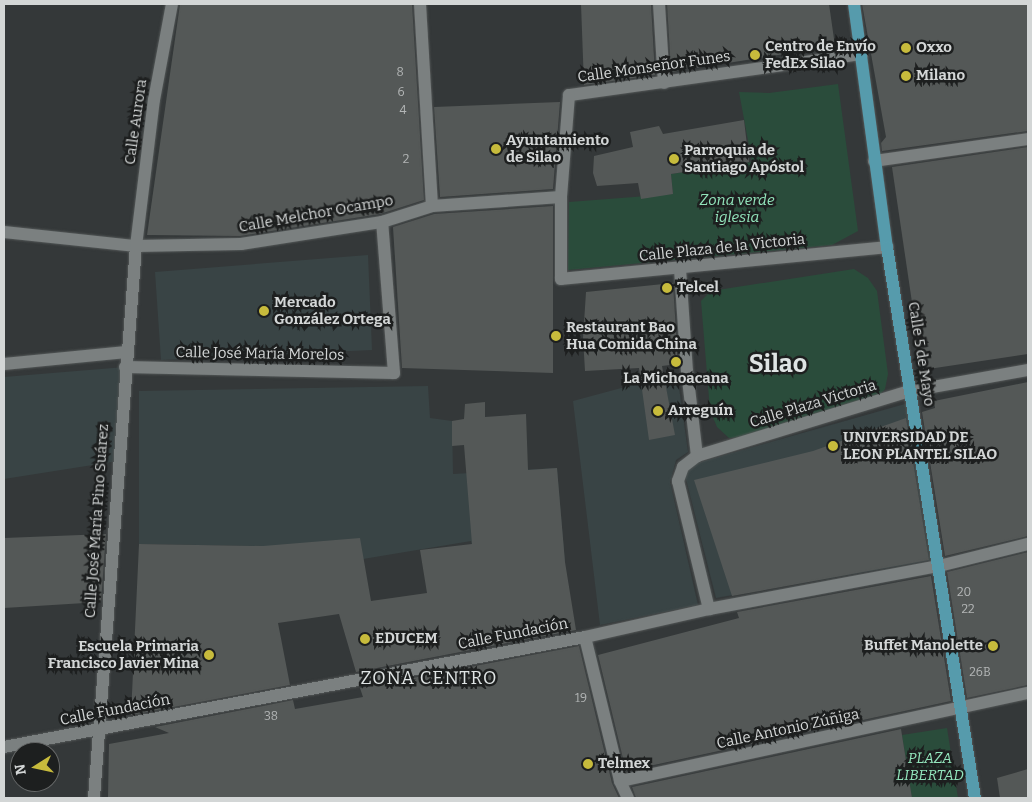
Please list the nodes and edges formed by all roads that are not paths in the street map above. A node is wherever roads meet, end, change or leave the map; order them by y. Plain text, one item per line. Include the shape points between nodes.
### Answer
1 (172, 4) edge
2 (420, 4) edge
3 (659, 4) edge
4 (854, 4) edge
5 (862, 54) junction
6 (664, 83) junction
7 (1028, 139) edge
8 (874, 161) junction
9 (561, 197) junction
10 (432, 206) junction
11 (382, 222) junction
12 (4, 232) edge
13 (136, 246) junction
14 (887, 247) junction
15 (680, 269) junction
16 (126, 352) junction
17 (4, 364) edge
18 (125, 367) junction
19 (1028, 370) edge
20 (910, 391) junction
21 (697, 456) junction
22 (1028, 544) edge
23 (939, 566) junction
24 (709, 609) junction
25 (584, 637) junction
26 (1028, 693) edge
27 (962, 708) junction
28 (99, 730) junction
29 (4, 748) edge
30 (620, 781) junction
31 (94, 798) edge
32 (628, 798) edge
33 (975, 798) edge

1 - 13 street, Calle Aurora via 154,100
2 - 10 street
3 - 6 street
4 - 5 main road, Calle 5 de Mayo
5 - 6 street, Calle Monseñor Funes
5 - 8 main road, Calle 5 de Mayo
6 - 9 street, Calle Monseñor Funes via 569,95
7 - 8 street
8 - 14 main road, Calle 5 de Mayo
9 - 10 street, Calle Melchor Ocampo
9 - 15 street, Calle Plaza de la Victoria via 561,279
10 - 11 street, Calle Melchor Ocampo
11 - 13 street, Calle Melchor Ocampo via 241,244
11 - 18 street, Calle José María Morelos via 394,373
12 - 13 street, Calle Melchor Ocampo
13 - 16 street, Calle José María Pino Suárez
14 - 15 street, Calle Plaza de la Victoria
14 - 20 main road, Calle 5 de Mayo
15 - 21 street
16 - 17 street
16 - 18 street, Calle José María Pino Suárez
18 - 28 street, Calle José María Pino Suárez
19 - 20 street, Calle Plaza Victoria
20 - 21 street, Calle Plaza Victoria
20 - 23 main road, Calle 5 de Mayo
21 - 24 street via 683,467 678,481
22 - 23 street, Calle Fundación
23 - 24 street, Calle Fundación
23 - 27 main road, Calle 5 de Mayo
24 - 25 street, Calle Fundación
25 - 28 street, Calle Fundación
25 - 30 street
26 - 27 street, Calle Antonio Zúñiga
27 - 30 street, Calle Antonio Zúñiga
27 - 33 main road, Calle 5 de Mayo
28 - 29 street, Calle Fundación
28 - 31 street, Calle José María Pino Suárez
30 - 32 street

